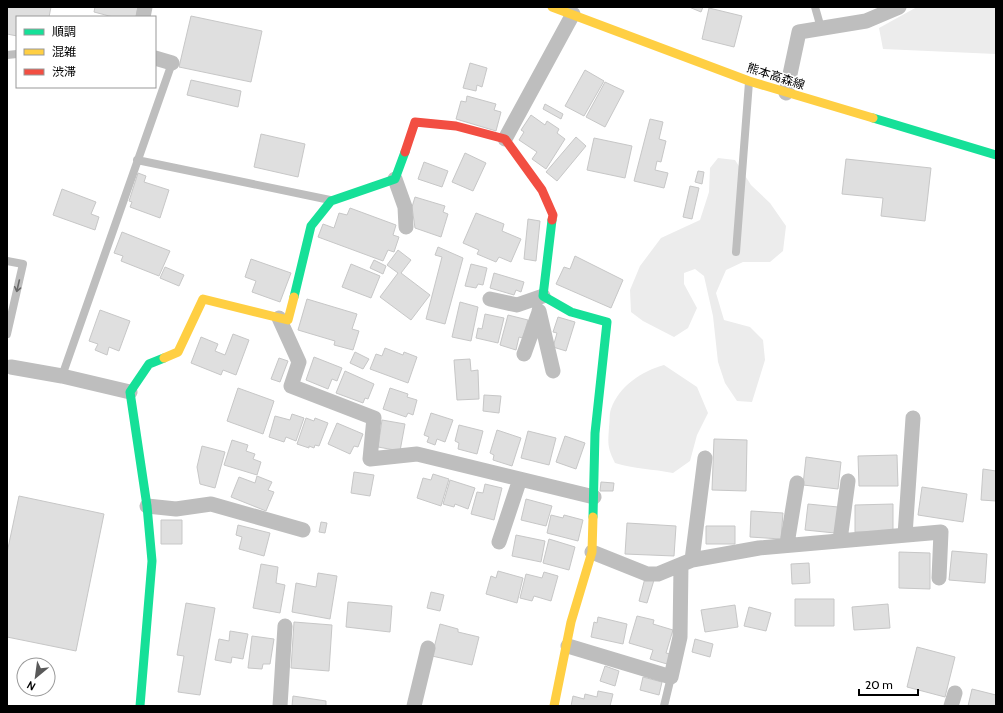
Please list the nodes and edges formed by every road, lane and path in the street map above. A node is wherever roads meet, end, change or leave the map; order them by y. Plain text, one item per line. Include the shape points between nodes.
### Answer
1 (552, 7) edge
2 (815, 7) edge
3 (899, 7) edge
4 (573, 14) junction
5 (820, 28) junction
6 (156, 58) edge
7 (172, 63) joint
8 (749, 81) junction
9 (786, 93) junction
10 (505, 139) junction
11 (996, 156) edge
12 (137, 160) junction
13 (395, 179) junction
14 (331, 200) junction
15 (406, 227) dead end
16 (736, 252) dead end
17 (7, 261) edge
18 (543, 296) junction
19 (490, 299) dead end
20 (539, 311) junction
21 (279, 318) junction
22 (7, 334) edge
23 (524, 354) dead end
24 (11, 367) dead end
25 (553, 372) dead end
26 (62, 376) junction
27 (130, 392) junction
28 (913, 418) dead end
29 (705, 458) dead end
30 (520, 479) junction
31 (848, 481) dead end
32 (796, 483) dead end
33 (594, 497) junction
34 (148, 506) junction
35 (304, 530) dead end
36 (905, 535) junction
37 (840, 540) junction
38 (499, 542) dead end
39 (787, 544) junction
40 (592, 552) junction
41 (686, 562) junction
42 (939, 578) dead end
43 (285, 626) dead end
44 (568, 646) junction
45 (428, 648) dead end
46 (671, 677) junction
47 (140, 706) edge
48 (280, 706) edge
49 (414, 706) edge
50 (554, 706) edge
51 (664, 706) edge

1 - 4 street, 熊本高森線
2 - 5 lane
3 - 5 street via 866,20
4 - 8 street, 熊本高森線
4 - 10 street
5 - 9 street via 799,32
6 - 7 street
7 - 12 lane
8 - 9 street, 熊本高森線
8 - 16 lane
9 - 11 street, 熊本高森線
10 - 13 street via 456,126 415,122
10 - 18 street via 542,190 553,215
12 - 14 lane
12 - 26 lane
13 - 14 street
13 - 15 street via 405,207
14 - 21 street via 311,226 288,320
17 -> 22 lane via 24,264
18 - 19 street via 517,305
18 - 20 street
18 - 33 street via 571,312 607,322 595,434
20 - 23 street
20 - 25 street
21 - 27 street via 204,299 178,352 148,364
21 - 30 street via 299,362 291,386 374,418 370,459 417,454
24 - 26 street
26 - 27 street
27 - 34 street
28 - 36 street
29 - 41 street
30 - 33 street
30 - 38 street
31 - 37 street
32 - 39 street
33 - 40 street
34 - 35 street via 176,509 211,504
34 - 47 street via 152,561
36 - 37 street
36 - 42 street via 941,532
37 - 39 street
39 - 41 street
40 - 41 street via 647,574 658,574
40 - 44 street via 571,622
41 - 46 street via 680,637
43 - 48 street
44 - 46 street
44 - 50 street
45 - 49 street
46 - 51 lane

